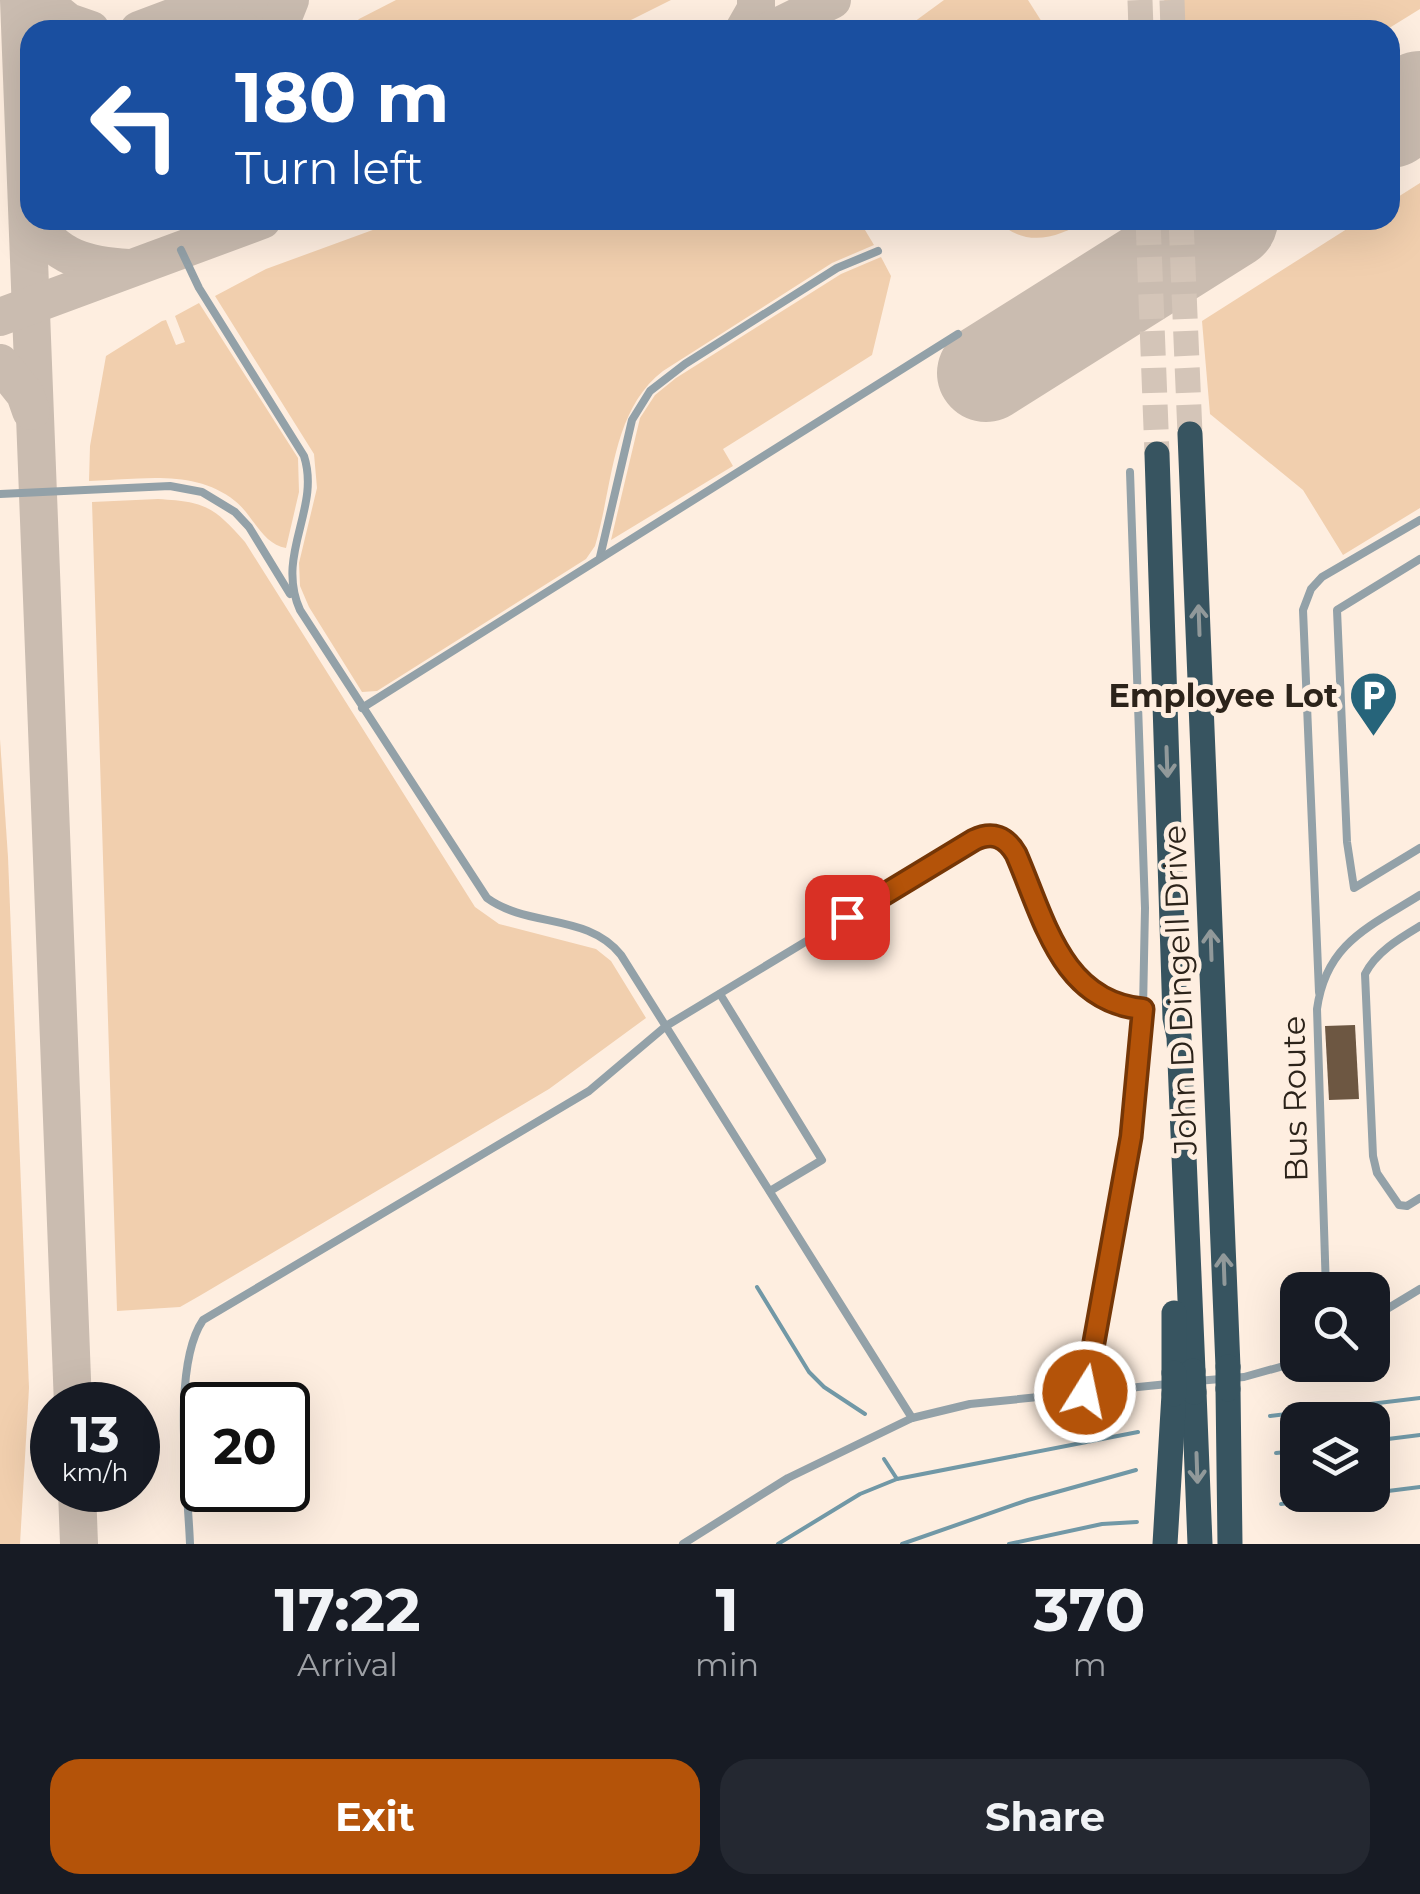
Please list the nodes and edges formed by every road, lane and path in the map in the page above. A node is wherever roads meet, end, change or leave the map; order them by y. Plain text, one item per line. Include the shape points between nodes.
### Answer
1 (181, 250) dead end
2 (878, 251) dead end
3 (958, 334) dead end
4 (1190, 434) tunnel mouth
5 (1157, 454) tunnel mouth
6 (1130, 472) dead end
7 (0, 494) edge
8 (1420, 520) edge
9 (600, 558) junction
10 (1420, 558) edge
11 (300, 610) junction
12 (362, 708) junction
13 (1420, 848) edge
14 (1420, 895) edge
15 (1420, 926) edge
16 (1319, 992) junction
17 (720, 994) junction
18 (1143, 1009) junction
19 (666, 1026) junction
20 (770, 1191) junction
21 (1420, 1198) edge
22 (1325, 1272) edge
23 (1420, 1289) edge
24 (1390, 1307) edge
25 (1280, 1367) edge
26 (1184, 1383) junction
27 (1228, 1389) junction
28 (1085, 1392) junction
29 (912, 1418) junction
30 (190, 1544) edge
31 (683, 1544) edge
32 (1165, 1544) edge
33 (1200, 1544) edge
34 (1230, 1544) edge
35 (1244, 1544) edge

1 - 11 lane via 304,456 307,492 290,568
2 - 9 lane via 837,268 650,391 632,420
3 - 9 lane
27 -> 4 highway, John D Dingell Drive
5 -> 26 highway, John D Dingell Drive via 1179,1037
6 - 18 lane
7 - 11 lane via 170,486 202,492 249,527
8 - 16 lane via 1322,578 1303,610
9 - 12 lane
10 - 13 lane via 1337,610 1354,888
11 - 12 lane
12 - 19 lane via 486,898 512,913 601,935
14 - 16 lane, Bus Route via 1336,954
15 - 21 lane via 1383,952 1366,974 1373,1156 1399,1205
16 - 22 lane, Bus Route
17 - 18 lane via 974,840 996,835 1016,854 1068,970 1113,1004
17 - 19 lane
17 - 20 lane via 822,1160
18 - 28 lane via 1131,1137
19 - 20 lane
19 - 30 lane via 589,1091 203,1320 185,1368
20 - 29 lane
23 - 24 lane
25 - 28 lane
26 - 32 highway
26 -> 33 highway, John D Dingell Drive
27 - 34 highway, John D Dingell Drive
27 - 35 highway
28 - 29 lane via 970,1404
29 - 31 lane via 788,1478

